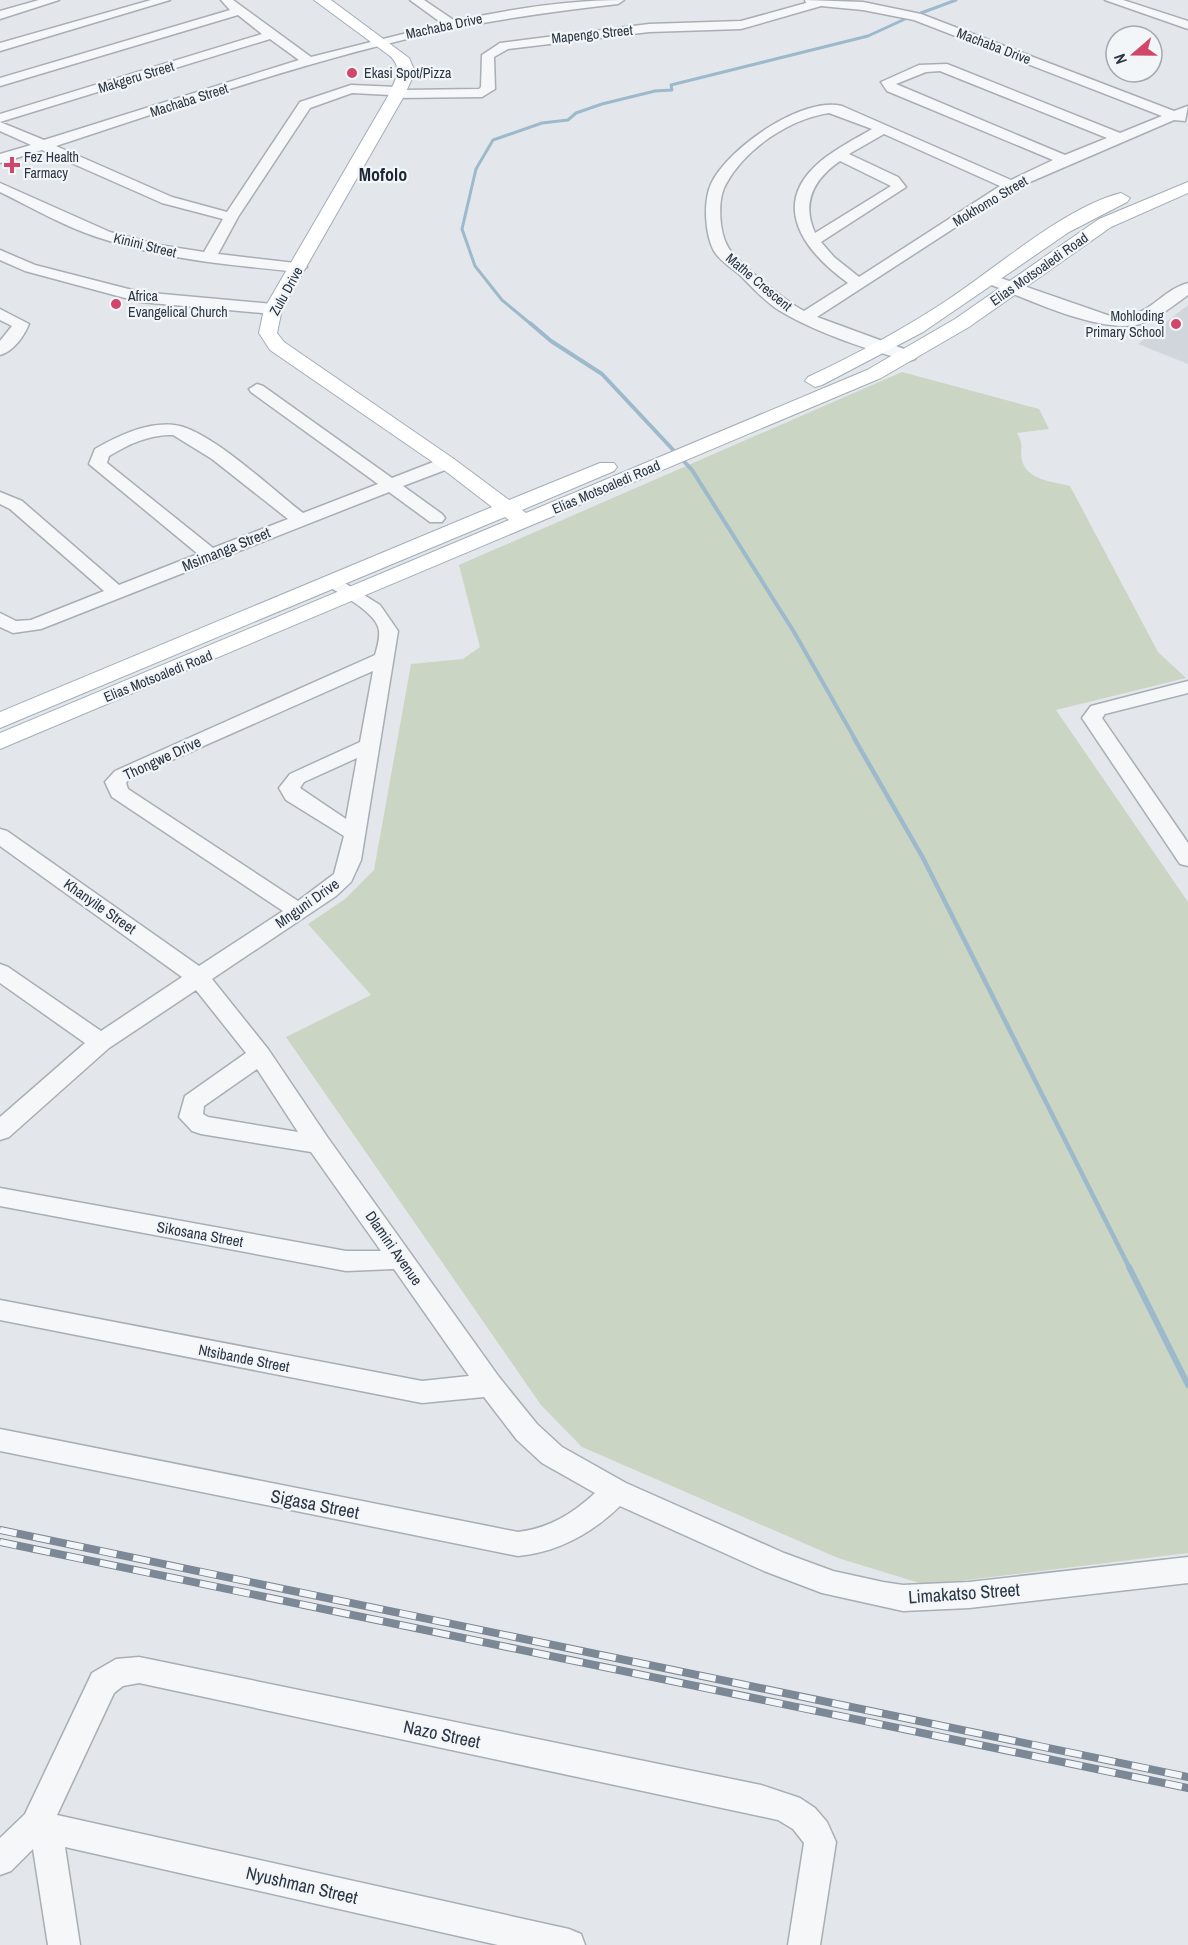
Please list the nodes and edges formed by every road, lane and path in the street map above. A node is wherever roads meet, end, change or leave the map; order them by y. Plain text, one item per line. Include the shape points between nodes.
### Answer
1 (53, 0) edge
2 (164, 0) edge
3 (225, 0) edge
4 (321, 0) edge
5 (416, 0) edge
6 (618, 0) edge
7 (794, 0) edge
8 (1111, 0) edge
9 (823, 1) edge
10 (239, 10) junction
11 (0, 15) edge
12 (450, 24) junction
13 (1188, 25) edge
14 (271, 35) junction
15 (377, 41) junction
16 (0, 47) edge
17 (309, 62) junction
18 (0, 82) edge
19 (398, 92) junction
20 (1184, 116) edge
21 (0, 118) edge
22 (0, 126) edge
23 (884, 129) junction
24 (1120, 138) junction
25 (44, 145) junction
26 (839, 156) junction
27 (0, 159) edge
28 (1065, 160) junction
29 (1188, 169) edge
30 (1011, 185) junction
31 (0, 187) edge
32 (1188, 187) edge
33 (231, 217) junction
34 (812, 241) junction
35 (0, 254) edge
36 (208, 259) junction
37 (299, 267) junction
38 (989, 279) junction
39 (859, 284) junction
40 (1014, 287) junction
41 (1188, 288) edge
42 (273, 309) junction
43 (0, 314) edge
44 (805, 318) junction
45 (881, 346) junction
46 (0, 350) edge
47 (909, 356) junction
48 (257, 389) dead end
49 (668, 452) junction
50 (447, 463) junction
51 (388, 485) junction
52 (0, 497) edge
53 (506, 508) junction
54 (436, 518) dead end
55 (299, 519) junction
56 (524, 522) junction
57 (210, 555) junction
58 (332, 581) junction
59 (117, 593) junction
60 (353, 595) junction
61 (2, 621) edge
62 (384, 659) junction
63 (1185, 693) edge
64 (0, 721) edge
65 (0, 742) edge
66 (368, 746) junction
67 (355, 834) junction
68 (0, 836) edge
69 (1188, 859) edge
70 (297, 910) junction
71 (0, 972) edge
72 (198, 977) junction
73 (102, 1042) junction
74 (260, 1055) junction
75 (3, 1124) edge
76 (319, 1144) junction
77 (0, 1197) edge
78 (401, 1258) junction
79 (0, 1310) edge
80 (490, 1385) junction
81 (0, 1440) edge
82 (616, 1491) junction
83 (1188, 1570) edge
84 (41, 1827) junction
85 (0, 1860) edge
86 (64, 1945) edge
87 (569, 1945) edge
88 (804, 1945) edge

1 - 11 street
2 - 16 street
3 - 10 street
4 - 15 main road, Zulu Drive
5 - 12 street
6 - 12 street, Machaba Drive via 530,9
7 - 9 street, Machaba Drive
8 - 13 street
9 - 19 street, Mapengo Street via 733,26 612,31 506,46 488,55 488,89 482,93
9 - 20 street, Machaba Drive via 886,9 929,21
10 - 14 street
10 - 18 street
12 - 15 street, Machaba Drive
14 - 17 street
14 - 21 street, Makgeru Street
15 - 17 street, Machaba Street
15 - 19 main road, Zulu Drive via 404,61 407,69
17 - 25 street, Machaba Street
19 - 33 street via 351,89 306,105
19 - 37 main road, Zulu Drive
20 - 24 street, Mokhomo Street
22 - 25 street
23 - 26 street
23 - 30 street
23 - 44 street, Mathe Crescent via 837,110 815,110 760,138 718,184 716,232 722,251 775,300
24 - 28 street, Mokhomo Street
24 - 28 street via 942,67 924,68 889,84
25 - 27 street, Machaba Street
25 - 33 street via 167,200
26 - 34 street via 823,167 805,189 801,215
26 - 34 street via 893,180 899,187
28 - 30 street, Mokhomo Street
29 - 38 main road, Elias Motsoaledi Road via 1083,213
30 - 39 street, Mokhomo Street
31 - 36 street, Kinini Street via 101,234
32 - 40 main road, Elias Motsoaledi Road via 1105,223
33 - 36 street
34 - 39 street via 831,263
35 - 42 street via 30,268 140,297
36 - 37 street, Kinini Street
37 - 42 main road, Zulu Drive
38 - 40 street
38 - 45 main road, Elias Motsoaledi Road
39 - 44 street, Mokhomo Street
40 - 41 street via 1106,321 1128,322 1143,320
40 - 47 main road, Elias Motsoaledi Road
42 - 50 main road, Zulu Drive via 268,333 277,346
43 - 46 street via 21,324
44 - 45 street, Mathe Crescent
45 - 47 street, Mathe Crescent
45 - 49 main road, Elias Motsoaledi Road
47 - 49 main road, Elias Motsoaledi Road via 850,385
48 - 51 street
49 - 53 main road, Elias Motsoaledi Road
49 - 56 main road, Elias Motsoaledi Road
50 - 51 street, Msimanga Street
50 - 53 main road, Zulu Drive
51 - 54 street
51 - 55 street, Msimanga Street
52 - 59 street via 16,505
53 - 56 main road, Zulu Drive
53 - 58 main road, Elias Motsoaledi Road
55 - 57 street, Msimanga Street
55 - 57 street via 184,432 157,431 101,453 98,464
56 - 60 main road, Elias Motsoaledi Road
57 - 59 street, Msimanga Street
58 - 60 street, Mnguni Drive
58 - 64 main road, Elias Motsoaledi Road
59 - 61 street, Msimanga Street via 34,625 13,627
60 - 62 street, Mnguni Drive via 386,622 389,631
60 - 65 main road, Elias Motsoaledi Road
62 - 66 street, Mnguni Drive
62 - 70 street, Thongwe Drive via 122,775 115,782 119,792
63 - 69 street via 1098,710 1093,722
66 - 67 street, Mnguni Drive
66 - 67 street via 297,778 289,788 293,795
67 - 70 street, Mnguni Drive via 343,877
68 - 72 street, Khanyile Street
70 - 72 street, Mnguni Drive
71 - 73 street
72 - 73 street, Mnguni Drive
72 - 74 street, Dlamini Avenue
73 - 75 street, Mnguni Drive
74 - 76 street, Dlamini Avenue
74 - 76 street via 193,1102 191,1117 201,1125
76 - 78 street, Dlamini Avenue
77 - 78 street, Sikosana Street via 346,1261
78 - 80 street, Dlamini Avenue
79 - 80 street, Ntsibande Street via 414,1391
80 - 82 street, Dlamini Avenue via 527,1432 552,1455
81 - 82 street, Sigasa Street via 518,1544 551,1539 576,1527
82 - 83 street, Limakatso Street via 804,1575 893,1596 969,1595
84 - 85 street
84 - 86 street
84 - 87 street, Nyushman Street
84 - 88 street, Nazo Street via 103,1683 116,1673 139,1670 790,1809 813,1826 820,1842

